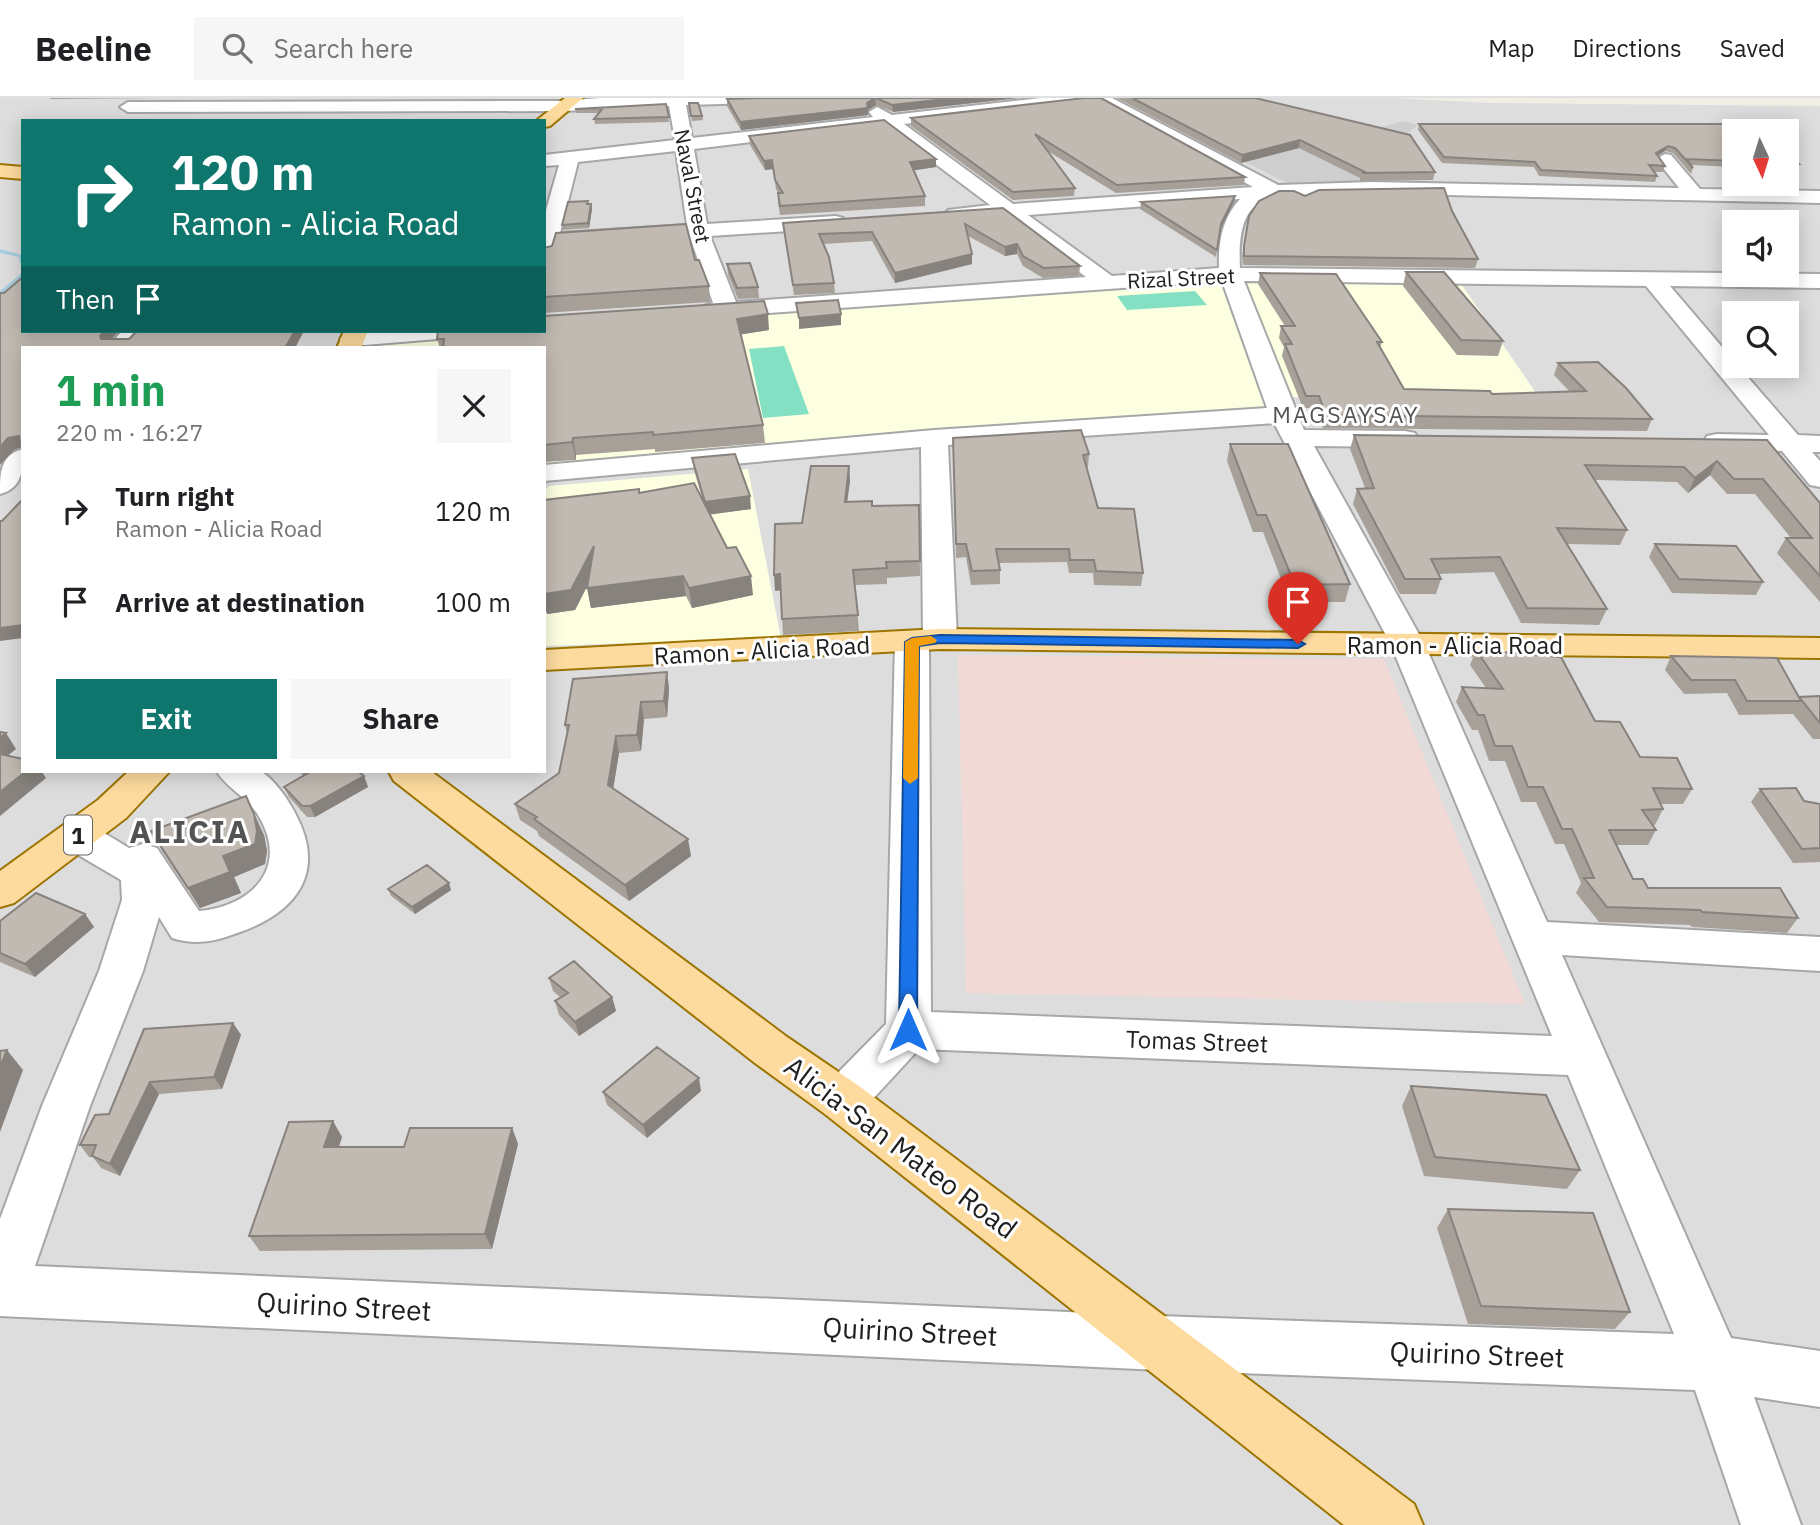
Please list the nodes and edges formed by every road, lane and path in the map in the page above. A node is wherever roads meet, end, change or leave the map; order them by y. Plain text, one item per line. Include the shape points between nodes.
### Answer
1 (758, 98) edge
2 (862, 98) edge
3 (1083, 98) edge
4 (1100, 98) edge
5 (677, 101) junction
6 (365, 102) edge
7 (277, 103) edge
8 (569, 103) edge
9 (128, 106) edge
10 (344, 119) edge
11 (546, 120) edge
12 (886, 121) junction
13 (683, 146) junction
14 (570, 159) junction
15 (1665, 159) edge
16 (546, 161) edge
17 (0, 171) edge
18 (21, 173) edge
19 (1275, 191) junction
20 (1693, 194) junction
21 (1816, 196) edge
22 (1010, 211) junction
23 (929, 216) edge
24 (861, 220) edge
25 (698, 231) junction
26 (546, 245) edge
27 (1230, 274) junction
28 (1651, 277) junction
29 (1820, 281) edge
30 (1106, 282) junction
31 (727, 309) junction
32 (688, 312) edge
33 (133, 333) edge
34 (426, 333) edge
35 (352, 339) edge
36 (121, 346) edge
37 (1289, 426) junction
38 (934, 438) junction
39 (1432, 439) edge
40 (1693, 442) edge
41 (1789, 443) junction
42 (1820, 444) edge
43 (21, 459) edge
44 (546, 473) edge
45 (1820, 480) edge
46 (0, 485) edge
47 (926, 641) junction
48 (1408, 645) junction
49 (1820, 648) edge
50 (546, 660) edge
51 (149, 773) edge
52 (237, 773) edge
53 (408, 773) edge
54 (89, 827) junction
55 (0, 892) edge
56 (1533, 936) junction
57 (1820, 954) edge
58 (908, 1030) junction
59 (1583, 1056) junction
60 (842, 1100) junction
61 (0, 1290) edge
62 (1159, 1343) junction
63 (1714, 1363) junction
64 (1820, 1379) edge
65 (1394, 1525) edge
66 (1771, 1525) edge

1 - 5 street
2 - 12 street
3 - 12 street
4 - 19 street
5 - 8 street
5 - 13 street, Naval Street
6 - 7 street
6 - 8 street
6 - 10 street
7 - 9 street
8 - 11 main road
12 - 13 street
12 - 22 street
13 - 14 street
13 - 25 street, Naval Street
14 - 16 street
14 - 26 street
15 - 20 street
17 - 18 main road
19 - 20 street via 1450,188
19 - 22 street
19 - 27 street via 1249,201 1233,227
20 - 21 street
22 - 23 street
22 - 30 street
24 - 25 street
25 - 26 street
25 - 31 street, Naval Street
27 - 28 street, Rizal Street
27 - 30 street, Rizal Street
27 - 37 street
28 - 29 street, Rizal Street
28 - 41 street
30 - 31 street, Rizal Street
31 - 32 street, Rizal Street
33 - 36 street
34 - 35 street
37 - 38 street
37 - 39 street
37 - 48 street
38 - 44 street
38 - 47 street
40 - 41 street
41 - 42 street
41 - 45 street
43 - 46 street
47 - 48 main road, Ramon - Alicia Road
47 - 50 main road, Ramon - Alicia Road
47 - 58 street
48 - 49 main road, Ramon - Alicia Road
48 - 56 street
51 - 54 main road, 1
52 - 54 street via 260,790 287,830 288,876 279,892 258,909 210,926 187,927 149,864
53 - 60 main road, Alicia-San Mateo Road
54 - 55 main road, 1
54 - 61 street via 141,873 143,900 121,971 66,1106
56 - 57 street
56 - 59 street
58 - 59 street, Tomas Street
58 - 60 street
59 - 63 street
60 - 62 main road, Alicia-San Mateo Road
61 - 62 street, Quirino Street
62 - 63 street, Quirino Street
62 - 65 main road, Alicia-San Mateo Road
63 - 64 street, Quirino Street
63 - 66 street

